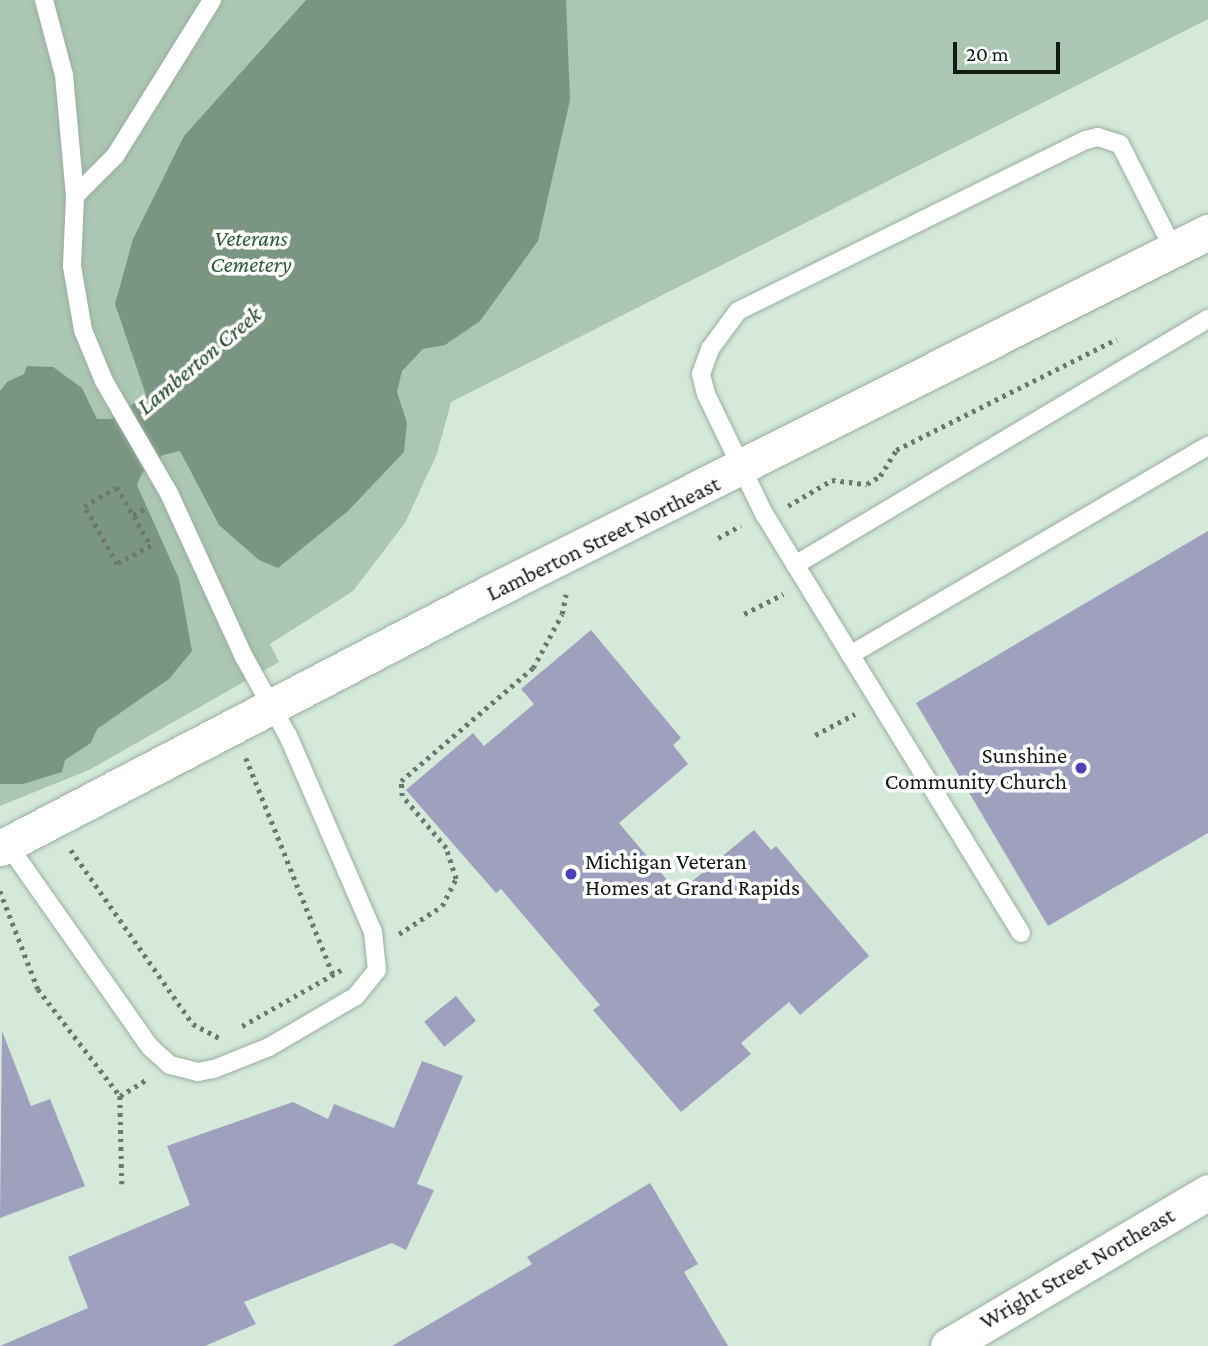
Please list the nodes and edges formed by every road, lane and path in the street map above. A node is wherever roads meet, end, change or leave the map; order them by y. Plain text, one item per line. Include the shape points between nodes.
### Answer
1 (44, 0) edge
2 (212, 0) edge
3 (75, 196) junction
4 (1208, 232) edge
5 (1173, 248) junction
6 (1208, 319) edge
7 (1121, 337) dead end
8 (1208, 446) edge
9 (741, 470) junction
10 (765, 516) junction
11 (718, 538) dead end
12 (150, 545) joint
13 (795, 565) junction
14 (806, 583) junction
15 (566, 590) dead end
16 (744, 614) dead end
17 (850, 655) junction
18 (878, 700) junction
19 (271, 710) junction
20 (815, 735) dead end
21 (245, 757) dead end
22 (4, 847) edge
23 (70, 850) dead end
24 (0, 891) edge
25 (1021, 933) dead end
26 (378, 947) junction
27 (333, 974) junction
28 (219, 1038) junction
29 (170, 1065) junction
30 (120, 1096) junction
31 (122, 1184) dead end
32 (1208, 1192) edge
33 (948, 1346) edge

1 - 3 lane via 64,75
2 - 3 lane via 115,156
3 - 19 lane via 72,266 83,330
4 - 5 street, Lamberton Street Northeast
5 - 9 street, Lamberton Street Northeast
5 - 9 lane via 1126,152 1110,139 1098,137 751,304 729,320 701,374
6 - 13 lane
7 - 10 path via 896,450 880,476 867,485 832,480
8 - 17 lane
9 - 10 lane
9 - 19 street, Lamberton Street Northeast via 489,593
10 - 11 path
10 - 13 lane
12 - 12 path via 117,564 84,506 117,486
13 - 14 lane
14 - 16 path
14 - 17 lane
15 - 26 path via 562,614 533,668 401,781 402,796 446,848 456,879 442,906
17 - 18 lane
18 - 20 path
18 - 25 lane
19 - 22 street, Lamberton Street Northeast
19 - 26 lane via 288,736
21 - 27 path
22 - 29 lane via 150,1047
23 - 28 path via 193,1024
24 - 30 path via 38,989
26 - 27 path
26 - 29 lane via 380,960 372,979 333,1012 269,1047 214,1069 198,1072
27 - 28 path
28 - 29 path
29 - 30 path
30 - 31 path
32 - 33 street, Wright Street Northeast

